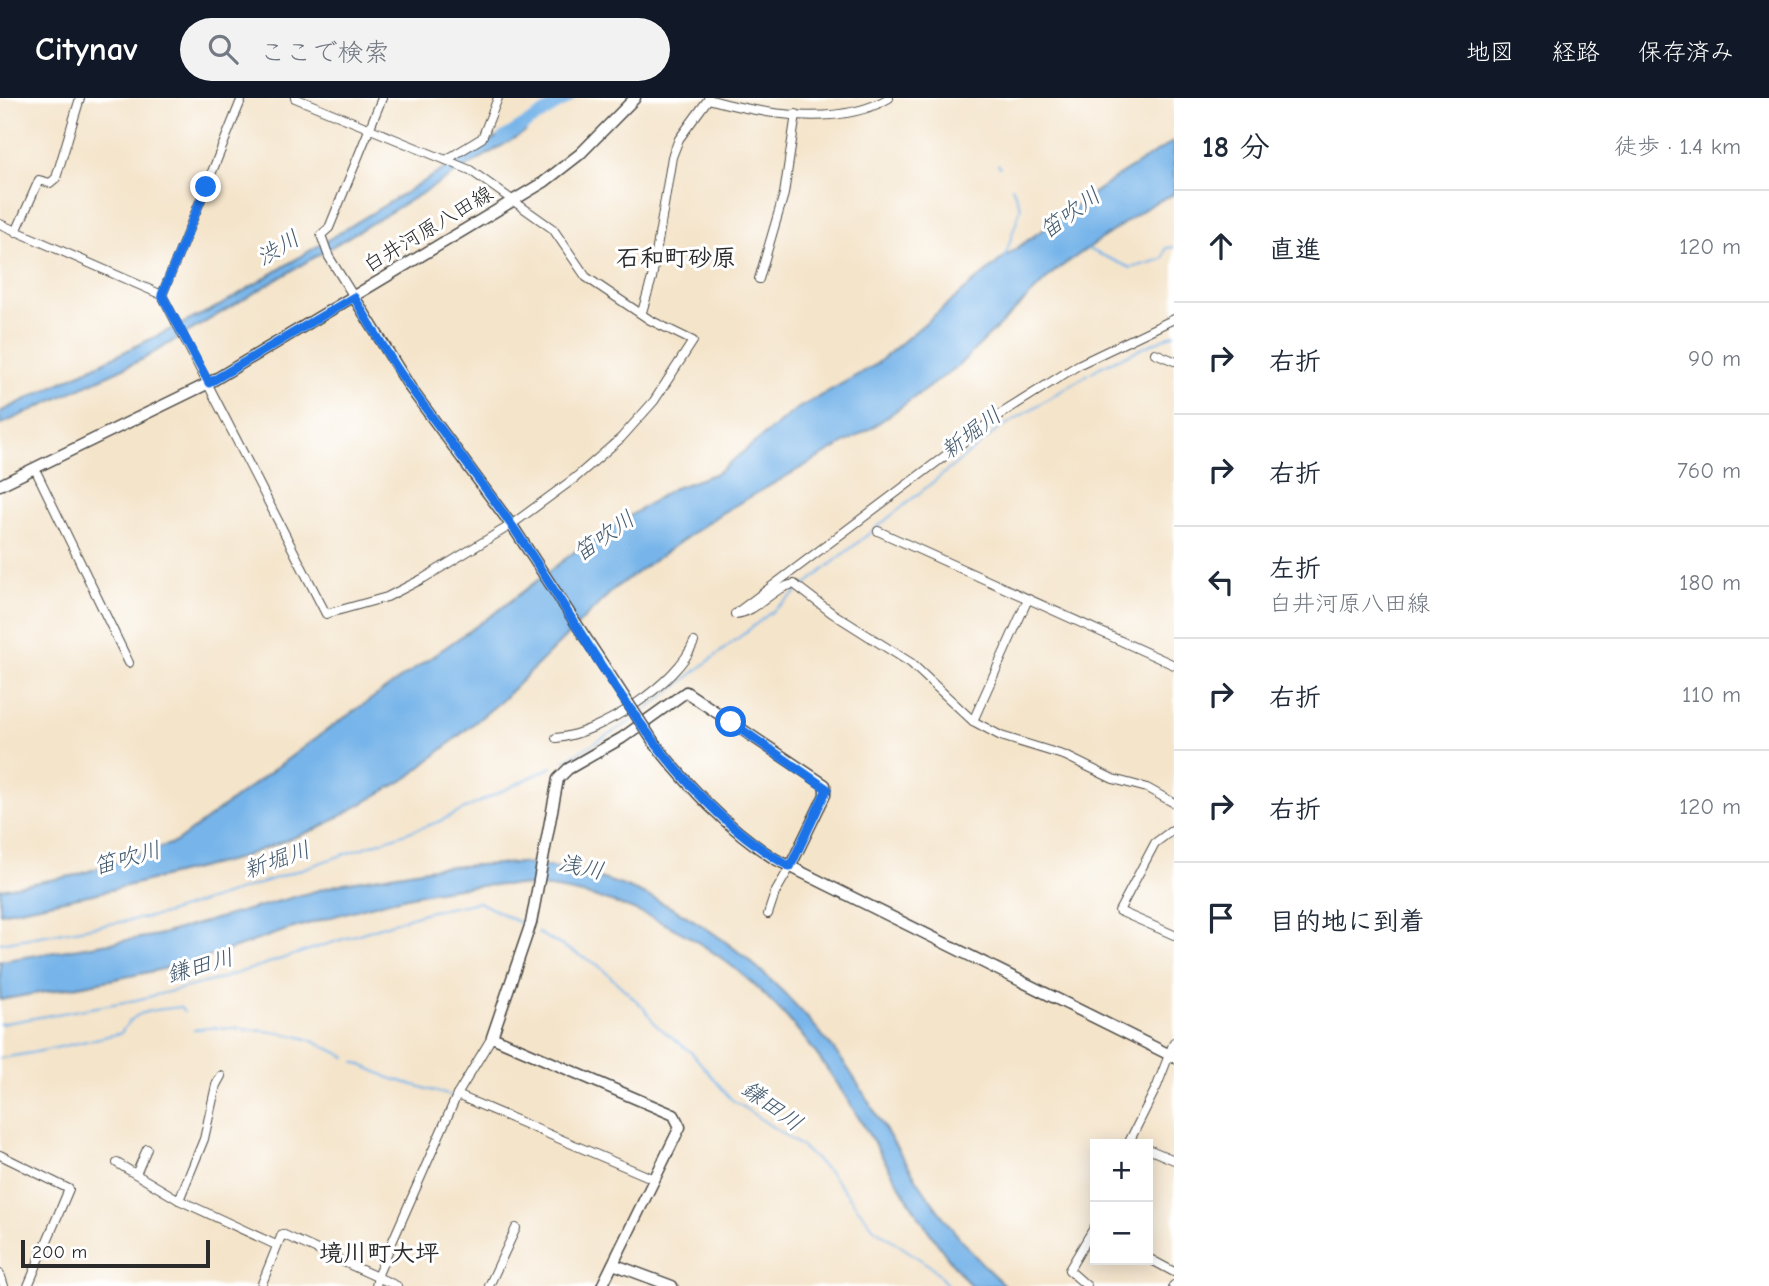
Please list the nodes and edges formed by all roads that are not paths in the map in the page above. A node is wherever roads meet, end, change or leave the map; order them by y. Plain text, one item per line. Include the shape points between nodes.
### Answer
1 (80, 98) edge
2 (242, 98) edge
3 (295, 98) edge
4 (382, 98) edge
5 (498, 98) edge
6 (635, 98) edge
7 (889, 98) edge
8 (709, 99) edge
9 (796, 114) junction
10 (369, 128) junction
11 (449, 161) junction
12 (512, 201) junction
13 (0, 224) edge
14 (16, 232) junction
15 (759, 279) dead end
16 (162, 295) junction
17 (354, 297) junction
18 (642, 312) junction
19 (1174, 318) edge
20 (1155, 353) dead end
21 (1174, 361) edge
22 (209, 383) junction
23 (35, 468) junction
24 (0, 485) edge
25 (513, 527) junction
26 (878, 531) dead end
27 (1028, 599) junction
28 (694, 642) dead end
29 (129, 663) dead end
30 (1174, 666) edge
31 (974, 721) junction
32 (556, 738) dead end
33 (1174, 803) edge
34 (1174, 830) edge
35 (790, 867) junction
36 (768, 914) dead end
37 (1174, 934) edge
38 (492, 1037) junction
39 (1173, 1049) edge
40 (221, 1076) dead end
41 (457, 1095) junction
42 (1134, 1139) edge
43 (148, 1149) dead end
44 (1153, 1151) edge
45 (0, 1155) edge
46 (1174, 1160) edge
47 (117, 1163) dead end
48 (136, 1174) junction
49 (654, 1179) junction
50 (179, 1200) junction
51 (516, 1228) dead end
52 (1090, 1235) edge
53 (276, 1245) junction
54 (1153, 1261) edge
55 (613, 1264) junction
56 (1174, 1272) edge
57 (0, 1274) edge
58 (378, 1282) edge
59 (4, 1286) edge
60 (28, 1286) edge
61 (261, 1286) edge
62 (397, 1286) edge
63 (489, 1286) edge
64 (603, 1286) edge
65 (672, 1286) edge
66 (1087, 1286) edge

1 - 14 street via 56,178 50,183 39,180
2 - 16 street
3 - 10 street
4 - 10 street
5 - 11 street via 482,138
6 - 12 street, 白井河原八田線 via 580,154
7 - 9 street via 870,110
8 - 9 street via 776,116
8 - 18 street via 679,139 672,157 655,265
9 - 15 street via 785,194
10 - 11 street
10 - 17 street via 329,228 320,239
11 - 12 street via 470,170
12 - 17 street, 白井河原八田線
12 - 18 street via 554,229 586,277
13 - 14 street
14 - 16 street
16 - 22 street
17 - 22 street, 白井河原八田線
17 - 25 street via 405,380
18 - 25 street via 693,341 672,377 621,438
19 - 31 street via 1080,364 1002,413 737,613 747,613 784,586 794,584 911,663
20 - 21 street
22 - 23 street, 白井河原八田線
22 - 25 street via 326,614 395,593
23 - 24 street, 白井河原八田線
23 - 29 street
25 - 35 street, bridge via 655,744 708,806 757,847
26 - 27 street
27 - 30 street
27 - 31 street
28 - 32 street via 690,654 642,701 624,713
31 - 33 street via 1001,736 1066,756
34 - 37 street via 1155,843 1119,911
35 - 36 street
35 - 38 street via 825,795 825,785 687,692 562,773 554,790 527,937
35 - 39 street
38 - 41 street
38 - 49 street via 674,1115 679,1133
39 - 42 street
40 - 50 street via 204,1139
41 - 49 street
41 - 58 street
43 - 48 street
44 - 46 street
45 - 60 street via 69,1189
47 - 48 street
48 - 50 street
49 - 55 street
50 - 53 street
51 - 63 street
52 - 66 street via 1069,1270
53 - 58 street via 282,1234
53 - 61 street
54 - 56 street
55 - 64 street
55 - 65 street
57 - 59 street
58 - 62 street

